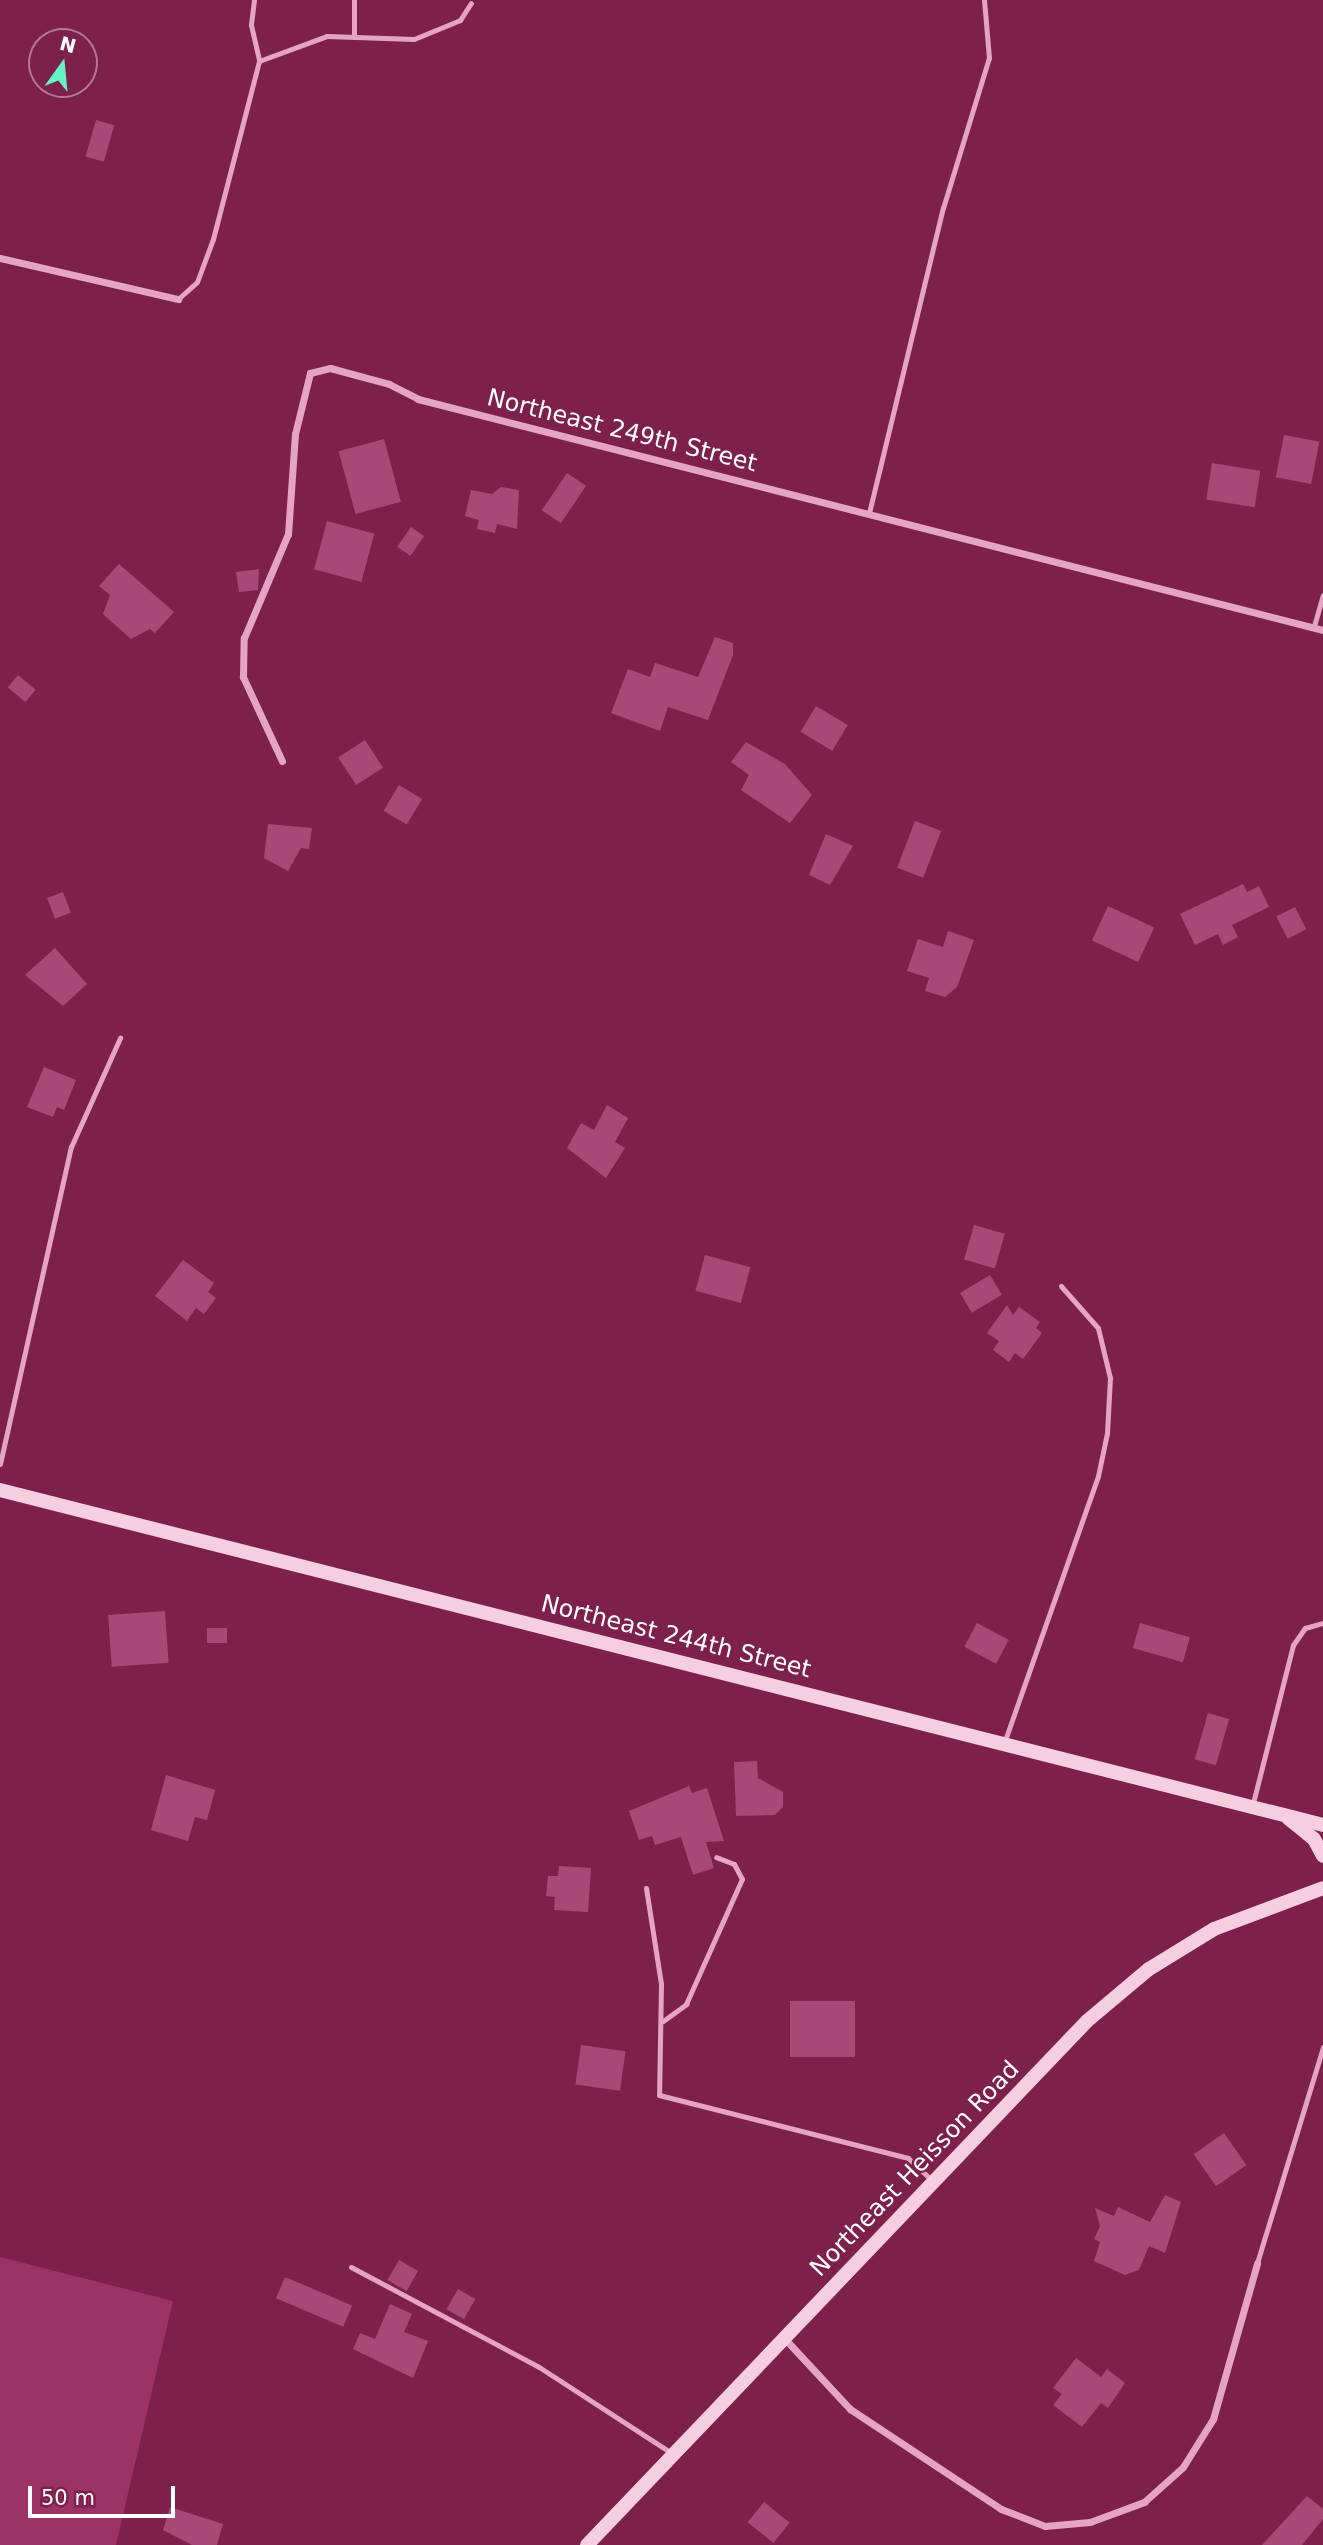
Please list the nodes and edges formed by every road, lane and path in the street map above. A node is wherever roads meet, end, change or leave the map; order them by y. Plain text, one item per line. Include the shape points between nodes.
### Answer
1 (254, 0) edge
2 (354, 0) edge
3 (984, 0) edge
4 (471, 3) dead end
5 (354, 37) junction
6 (259, 61) junction
7 (0, 258) edge
8 (177, 299) joint
9 (869, 513) junction
10 (1323, 595) edge
11 (1314, 626) junction
12 (1323, 630) edge
13 (282, 761) dead end
14 (120, 1038) dead end
15 (1061, 1286) dead end
16 (0, 1464) edge
17 (0, 1490) edge
18 (1323, 1623) edge
19 (1003, 1744) junction
20 (1252, 1807) junction
21 (1284, 1815) junction
22 (1323, 1825) edge
23 (1323, 1856) edge
24 (716, 1857) dead end
25 (646, 1888) dead end
26 (1323, 1888) edge
27 (663, 2021) junction
28 (1323, 2046) edge
29 (934, 2182) junction
30 (1257, 2263) joint
31 (351, 2266) dead end
32 (785, 2339) junction
33 (673, 2454) junction
34 (587, 2545) edge

1 - 6 lane via 251,25
2 - 5 lane
3 - 9 lane via 989,58 943,208
4 - 5 lane via 441,32 414,39
5 - 6 lane via 289,45
6 - 8 lane via 213,239 197,282
7 - 8 street
9 - 11 street, Northeast 249th Street
9 - 13 street, Northeast 249th Street via 418,399 389,384 330,368 310,373 295,434 288,534 244,638 243,677
10 - 11 lane
11 - 12 street, Northeast 249th Street
14 - 16 lane via 71,1147
15 - 19 lane via 1098,1328 1110,1378 1107,1433 1098,1476
17 - 19 street, Northeast 244th Street
18 - 20 lane via 1305,1628 1293,1645
19 - 20 street, Northeast 244th Street
20 - 21 street, Northeast 244th Street
21 - 22 street
21 - 23 street, Northeast 244th Street via 1314,1839
24 - 27 lane via 734,1864 742,1879 686,2004
25 - 27 lane
26 - 29 street, Northeast Heisson Road via 1214,1929 1149,1969 1087,2021
27 - 29 lane via 659,2095 908,2158
28 - 30 lane
29 - 32 street, Northeast Heisson Road
30 - 32 street via 1213,2419 1183,2467 1144,2502 1090,2522 1045,2526 1001,2509 850,2409
31 - 33 lane via 539,2367
32 - 33 street, Northeast Heisson Road
33 - 34 street, Northeast Heisson Road

